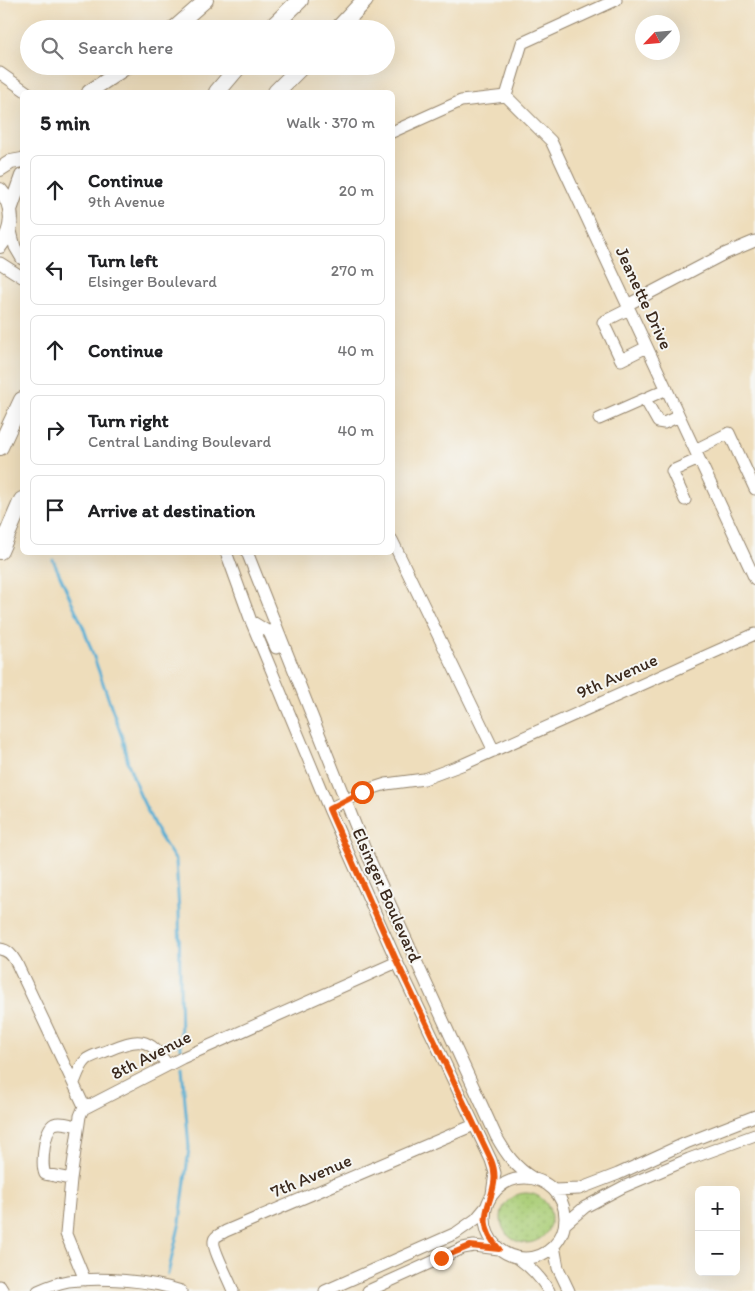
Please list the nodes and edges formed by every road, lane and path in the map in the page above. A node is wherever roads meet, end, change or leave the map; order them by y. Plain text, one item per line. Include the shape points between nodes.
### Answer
1 (206, 0) edge
2 (300, 0) edge
3 (365, 0) edge
4 (616, 0) edge
5 (183, 20) edge
6 (279, 20) edge
7 (346, 20) edge
8 (0, 73) edge
9 (114, 75) edge
10 (231, 75) edge
11 (293, 75) edge
12 (24, 90) edge
13 (92, 90) edge
14 (219, 90) edge
15 (278, 90) edge
16 (506, 96) junction
17 (395, 131) edge
18 (20, 160) edge
19 (0, 169) edge
20 (20, 182) edge
21 (0, 190) edge
22 (10, 210) junction
23 (10, 227) junction
24 (755, 242) edge
25 (0, 246) edge
26 (20, 256) edge
27 (0, 263) edge
28 (20, 276) edge
29 (628, 307) junction
30 (647, 347) junction
31 (667, 389) junction
32 (645, 399) junction
33 (20, 404) edge
34 (680, 416) junction
35 (599, 419) dead end
36 (0, 447) edge
37 (697, 454) junction
38 (755, 489) edge
39 (685, 500) dead end
40 (20, 505) edge
41 (395, 546) edge
42 (0, 551) edge
43 (227, 555) edge
44 (248, 555) edge
45 (754, 571) edge
46 (251, 620) junction
47 (755, 634) edge
48 (305, 702) junction
49 (494, 751) junction
50 (346, 800) junction
51 (329, 809) junction
52 (0, 949) edge
53 (397, 962) junction
54 (167, 1065) junction
55 (74, 1083) junction
56 (85, 1108) junction
57 (755, 1116) edge
58 (474, 1125) junction
59 (78, 1126) junction
60 (755, 1135) edge
61 (533, 1178) junction
62 (71, 1179) junction
63 (554, 1190) junction
64 (492, 1194) junction
65 (486, 1207) junction
66 (565, 1224) junction
67 (554, 1246) junction
68 (499, 1249) junction
69 (517, 1258) junction
70 (85, 1280) junction
71 (0, 1286) edge
72 (2, 1291) edge
73 (38, 1291) edge
74 (180, 1291) edge
75 (233, 1291) edge
76 (325, 1291) edge
77 (368, 1291) edge
78 (549, 1291) edge
79 (568, 1291) edge

1 - 5 main road
2 - 6 highway
3 - 7 highway
4 - 16 street via 522,43
8 - 12 street
9 - 13 main road
10 - 14 highway
11 - 15 highway
16 - 17 street via 461,101
16 - 29 street, Jeanette Drive via 551,141
18 - 19 main road
20 - 22 main road
21 - 22 main road
22 - 23 main road
23 - 25 main road
23 - 26 street
24 - 29 street via 724,254
27 - 28 street
29 - 30 street, Jeanette Drive
29 - 30 street via 603,322 621,360
30 - 31 street, Jeanette Drive
31 - 32 street
31 - 34 street, Jeanette Drive
32 - 34 street via 658,422 664,423
32 - 35 street
33 - 36 highway
34 - 37 street, Jeanette Drive
37 - 38 street via 729,432
37 - 39 street via 672,470
37 - 45 street, Jeanette Drive
40 - 42 highway
41 - 49 street
43 - 46 street, Elsinger Boulevard
44 - 48 street, Elsinger Boulevard
46 - 48 street via 269,632 292,684
46 - 51 street, Elsinger Boulevard
47 - 49 street, 9th Avenue
48 - 50 street, Elsinger Boulevard
49 - 50 street, 9th Avenue via 424,779 375,787
50 - 51 street, 9th Avenue
50 - 61 street, Elsinger Boulevard via 364,848 496,1136 515,1165
51 - 53 street, Elsinger Boulevard
52 - 55 street via 11,954 16,962
53 - 54 street, 8th Avenue
53 - 58 street, Elsinger Boulevard
54 - 55 street via 160,1052 136,1041 88,1059
54 - 56 street, 8th Avenue
55 - 56 street
56 - 59 street
57 - 63 street via 579,1189
58 - 64 street, Elsinger Boulevard via 494,1168
58 - 75 street, 7th Avenue via 226,1230 213,1241
59 - 62 street
59 - 62 street via 58,1123 48,1129 42,1163 45,1174
60 - 66 street via 623,1187 585,1206
61 - 63 street
61 - 64 street via 510,1180
62 - 70 street via 66,1234
63 - 66 street via 565,1212
64 - 65 street
65 - 68 street via 485,1225
65 - 76 street via 476,1219 456,1233
66 - 67 street
67 - 69 street via 544,1254
67 - 79 street via 558,1268
68 - 69 street
68 - 77 street via 463,1248
69 - 78 street via 530,1266
70 - 73 street via 59,1283
70 - 74 street via 147,1283
71 - 72 street

